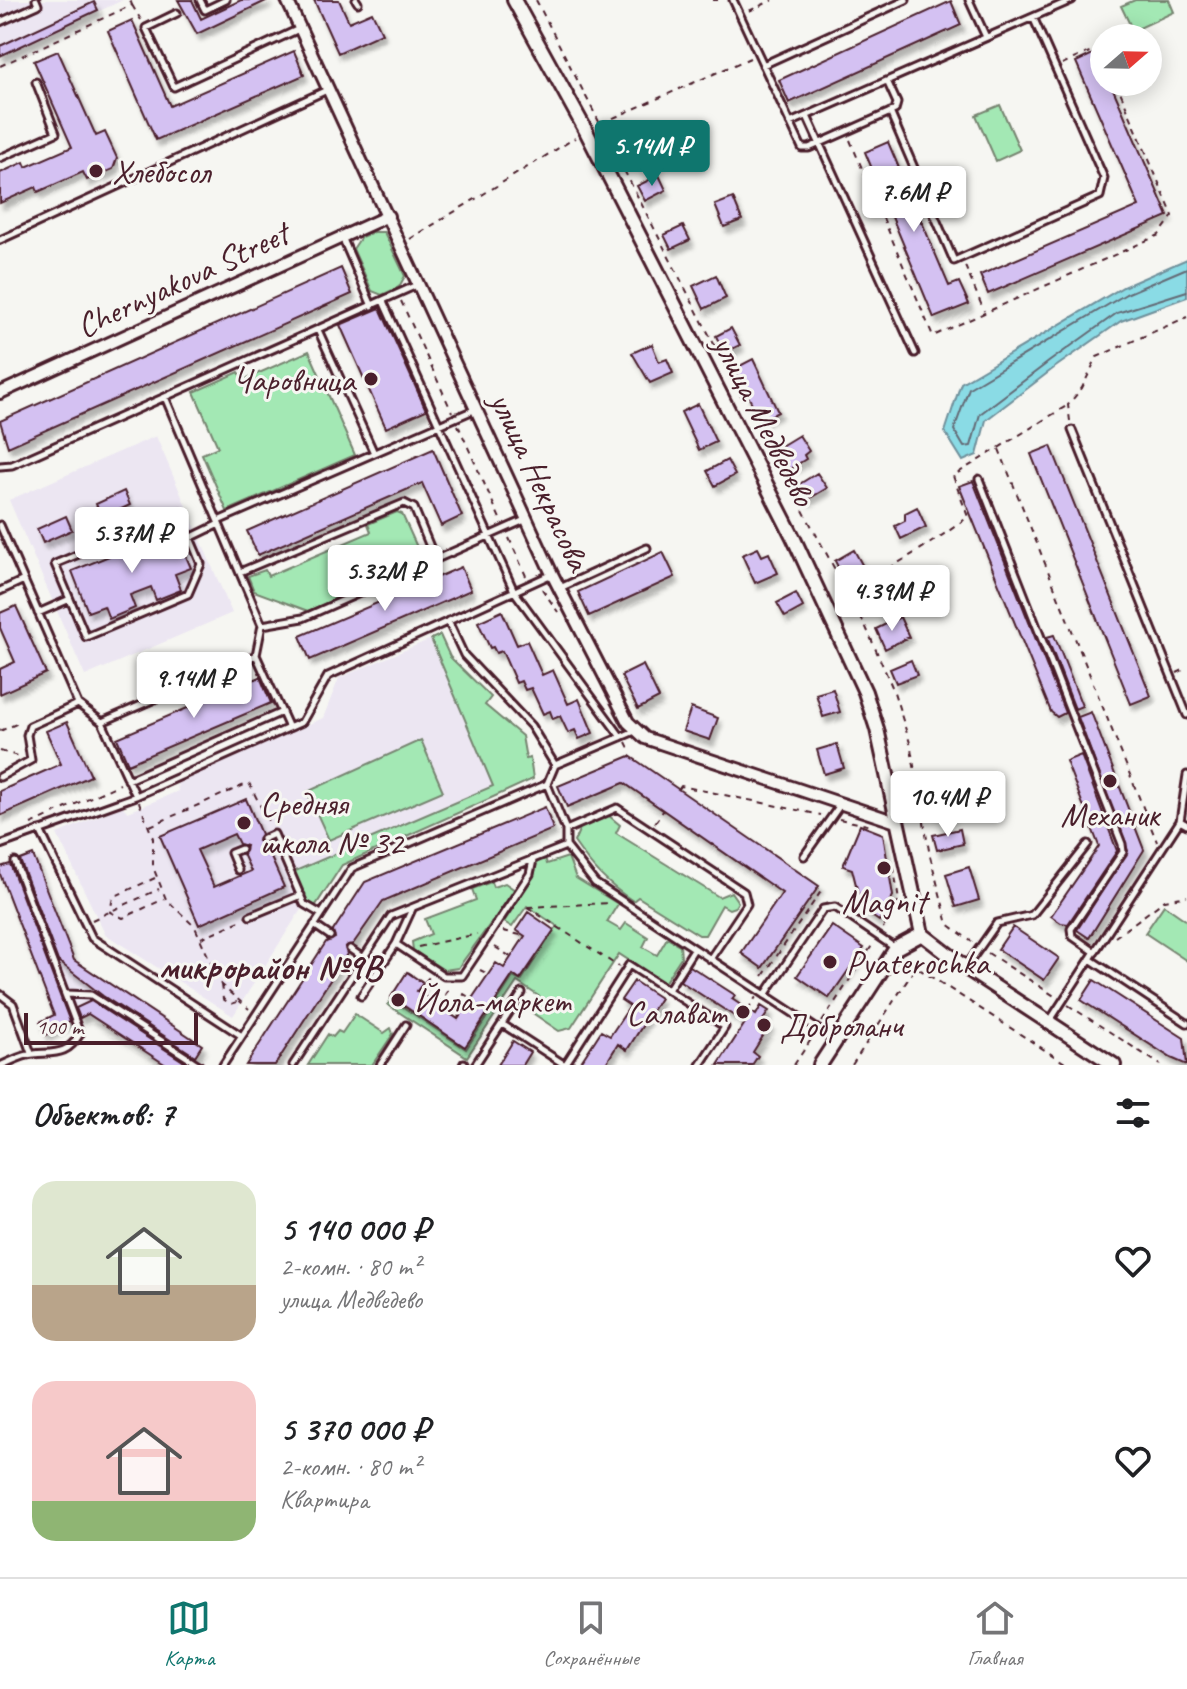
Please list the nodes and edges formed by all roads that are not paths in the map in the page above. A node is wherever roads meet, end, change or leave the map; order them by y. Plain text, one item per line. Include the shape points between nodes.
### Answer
1 (36, 0) edge
2 (200, 0) edge
3 (226, 0) edge
4 (287, 0) edge
5 (514, 0) edge
6 (733, 0) edge
7 (906, 0) edge
8 (969, 0) edge
9 (1072, 0) edge
10 (177, 13) dead end
11 (1033, 17) junction
12 (0, 22) edge
13 (300, 28) junction
14 (986, 37) junction
15 (763, 65) junction
16 (887, 81) junction
17 (36, 82) dead end
18 (327, 90) junction
19 (890, 112) junction
20 (807, 116) junction
21 (790, 123) junction
22 (819, 144) junction
23 (0, 158) edge
24 (388, 216) junction
25 (342, 237) junction
26 (0, 240) edge
27 (420, 283) junction
28 (383, 301) junction
29 (372, 306) junction
30 (318, 330) junction
31 (915, 353) dead end
32 (0, 393) edge
33 (165, 397) junction
34 (476, 408) junction
35 (439, 425) junction
36 (1072, 430) road end
37 (374, 453) junction
38 (0, 466) edge
39 (979, 479) dead end
40 (527, 519) junction
41 (218, 522) junction
42 (0, 525) edge
43 (489, 536) junction
44 (190, 538) junction
45 (647, 548) dead end
46 (435, 559) junction
47 (240, 572) junction
48 (552, 574) junction
49 (24, 580) junction
50 (559, 589) junction
51 (0, 591) edge
52 (514, 591) junction
53 (70, 599) junction
54 (38, 613) junction
55 (448, 621) junction
56 (262, 625) junction
57 (256, 655) junction
58 (78, 704) junction
59 (282, 712) junction
60 (1187, 715) edge
61 (102, 722) junction
62 (289, 728) junction
63 (635, 731) junction
64 (621, 737) junction
65 (555, 765) junction
66 (1187, 775) edge
67 (0, 777) edge
68 (128, 780) junction
69 (547, 784) junction
70 (136, 796) junction
71 (840, 804) junction
72 (1180, 821) junction
73 (896, 822) junction
74 (1187, 825) edge
75 (40, 830) junction
76 (566, 830) junction
77 (263, 839) dead end
78 (1088, 844) dead end
79 (0, 845) edge
80 (566, 846) junction
81 (241, 849) dead end
82 (804, 856) dead end
83 (533, 859) junction
84 (15, 862) dead end
85 (238, 870) dead end
86 (301, 895) junction
87 (413, 908) junction
88 (321, 914) junction
89 (250, 916) road end
90 (314, 925) junction
91 (922, 934) junction
92 (330, 936) dead end
93 (396, 944) junction
94 (896, 948) junction
95 (350, 949) dead end
96 (694, 949) junction
97 (1095, 952) junction
98 (363, 958) junction
99 (710, 959) junction
100 (1090, 959) junction
101 (966, 968) junction
102 (668, 990) junction
103 (522, 993) dead end
104 (763, 993) junction
105 (0, 994) edge
106 (67, 994) junction
107 (361, 996) dead end
108 (1049, 1022) junction
109 (1187, 1023) edge
110 (502, 1024) junction
111 (406, 1025) dead end
112 (243, 1036) junction
113 (835, 1041) junction
114 (31, 1053) junction
115 (10, 1064) edge
116 (2, 1065) edge
117 (199, 1065) edge
118 (223, 1065) edge
119 (293, 1065) edge
120 (380, 1065) edge
121 (475, 1065) edge
122 (700, 1065) edge
123 (820, 1065) edge
124 (1114, 1065) edge

1 - 12 lane via 38,5
2 - 3 lane via 205,10
4 - 13 street, улица Некрасова
5 - 73 street, улица Медведево via 793,537 865,692
6 - 15 lane
7 - 15 lane
8 - 14 lane
9 - 11 lane
10 - 13 lane via 146,28 174,87
11 - 14 lane
11 - 19 lane via 1104,178 1104,191 1094,199 954,261
13 - 18 street, улица Некрасова
14 - 16 lane
15 - 21 lane
16 - 19 lane via 897,103
16 - 20 lane
17 - 23 lane via 56,133
18 - 24 street, улица Некрасова
18 - 26 lane
19 - 22 lane
20 - 21 lane
20 - 22 lane
21 - 22 lane via 802,148
22 - 31 lane
24 - 25 street, Chernyakova Street
24 - 27 street, улица Некрасова
25 - 29 lane
25 - 32 street, Chernyakova Street
27 - 28 lane
27 - 34 street, улица Некрасова
28 - 29 lane
28 - 35 lane
29 - 30 lane
30 - 33 lane
30 - 37 lane
33 - 38 lane
33 - 41 lane
34 - 35 lane
34 - 40 street, улица Некрасова
35 - 37 lane
35 - 43 lane
36 - 60 lane
37 - 41 lane
39 - 97 lane via 1122,844 1123,852 1071,929 1072,936
40 - 43 lane
40 - 48 street, улица Некрасова
41 - 44 lane
41 - 47 lane
42 - 49 lane
43 - 46 lane
43 - 52 lane
44 - 53 lane via 179,512 55,564
44 - 53 lane via 201,564 188,594 86,637
45 - 50 lane
46 - 47 lane via 414,508 404,503
46 - 56 lane via 303,618
47 - 56 lane
48 - 50 street, улица Некрасова
48 - 52 lane
49 - 51 lane
49 - 54 lane
50 - 63 street, улица Некрасова
52 - 55 lane
52 - 64 lane
53 - 54 lane
54 - 58 lane
55 - 62 lane via 328,676 302,722
55 - 65 lane via 464,655 531,726
56 - 57 lane
57 - 59 lane
57 - 61 lane
58 - 61 lane
58 - 67 lane via 30,726 31,760
59 - 62 lane
59 - 68 lane
61 - 68 lane
62 - 70 lane
63 - 64 lane
63 - 71 street
64 - 65 lane
65 - 69 lane
66 - 72 lane
68 - 70 lane
69 - 76 lane
69 - 88 lane via 358,865
70 - 75 lane
71 - 73 street
71 - 82 lane
72 - 74 lane
72 - 97 lane
73 - 91 street, улица Медведево
75 - 79 lane
75 - 112 lane via 84,924 100,944
76 - 80 lane
76 - 99 lane via 617,808 744,892 747,904
77 - 86 lane via 274,834
78 - 101 lane via 1032,915 997,923
80 - 83 lane
80 - 96 lane via 595,883
81 - 85 lane via 231,853
83 - 87 lane
83 - 93 lane via 530,874 462,976 444,976
84 - 106 lane
86 - 88 lane via 304,904
86 - 89 lane
87 - 93 lane
87 - 98 lane via 391,916
88 - 90 lane
90 - 92 lane
90 - 112 lane
91 - 94 street
91 - 101 street
93 - 107 lane
94 - 104 lane via 835,907 823,909
94 - 113 street
95 - 98 lane
96 - 99 lane
96 - 102 lane
97 - 100 lane
98 - 119 lane
99 - 104 lane
100 - 108 lane
100 - 109 lane
101 - 108 street
102 - 110 lane via 629,965 565,1065
102 - 122 lane via 725,1027
103 - 110 lane
104 - 113 lane
105 - 114 lane via 13,1004
106 - 114 lane via 80,1034 71,1048 55,1055
106 - 117 lane via 91,995
108 - 124 street
110 - 121 lane
111 - 120 lane
112 - 118 lane
113 - 123 street
114 - 115 lane
115 - 116 lane

